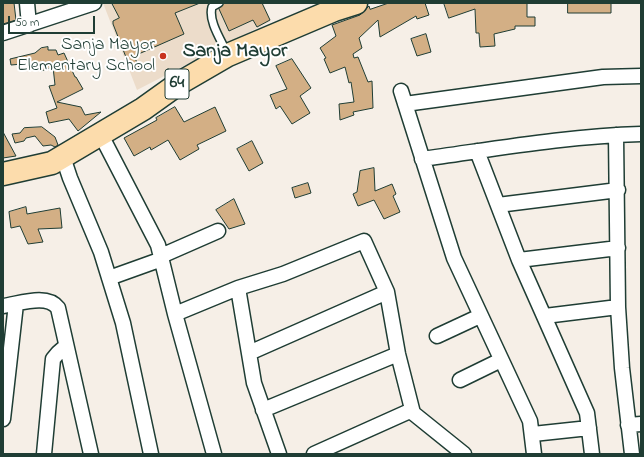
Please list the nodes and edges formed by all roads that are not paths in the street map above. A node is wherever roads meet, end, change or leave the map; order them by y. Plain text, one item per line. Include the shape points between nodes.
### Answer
1 (27, 3) edge
2 (94, 3) edge
3 (219, 3) edge
4 (356, 3) edge
5 (77, 6) edge
6 (333, 7) edge
7 (29, 25) junction
8 (3, 33) edge
9 (228, 54) junction
10 (641, 76) edge
11 (641, 134) edge
12 (101, 135) junction
13 (616, 135) junction
14 (477, 151) junction
15 (64, 157) junction
16 (422, 159) junction
17 (3, 174) edge
18 (618, 190) junction
19 (498, 205) junction
20 (218, 231) dead end
21 (618, 248) junction
22 (161, 257) junction
23 (519, 260) junction
24 (109, 278) junction
25 (238, 288) junction
26 (387, 292) junction
27 (10, 305) edge
28 (618, 307) junction
29 (175, 314) junction
30 (480, 316) junction
31 (545, 316) junction
32 (436, 336) dead end
33 (66, 346) junction
34 (249, 353) junction
35 (398, 354) junction
36 (501, 360) junction
37 (460, 380) dead end
38 (263, 410) junction
39 (412, 410) junction
40 (3, 419) edge
41 (634, 425) edge
42 (589, 428) junction
43 (533, 434) junction
44 (44, 454) edge
45 (91, 454) edge
46 (151, 454) edge
47 (214, 454) edge
48 (279, 454) edge
49 (314, 454) edge
50 (464, 454) edge
51 (534, 454) edge
52 (592, 454) edge
53 (632, 454) edge

1 - 7 street
2 - 5 street
3 - 9 lane via 212,7 212,19
4 - 6 main road, 64
5 - 7 street
6 - 9 main road, 64
7 - 8 street
9 - 12 main road, 64
10 - 16 street via 603,77 403,98
11 - 13 street
12 - 15 main road, 64
12 - 22 street via 158,245
13 - 14 street
13 - 18 street
14 - 16 street
14 - 19 street
15 - 17 main road, 64 via 52,163
15 - 24 street
16 - 30 street via 454,258
18 - 19 street
18 - 21 street
19 - 23 street
20 - 22 street
21 - 23 street
21 - 28 street
22 - 24 street
22 - 29 street
23 - 31 street
24 - 46 street via 123,323
25 - 26 street via 283,274 364,241
25 - 29 street
25 - 34 street
26 - 34 street
26 - 35 street
27 - 33 street via 46,299 54,302 58,308
27 - 40 street
28 - 31 street
28 - 41 street via 622,368
29 - 47 street
30 - 32 street
30 - 36 street
31 - 42 street via 587,413
33 - 44 street via 53,360
33 - 45 street
34 - 38 street via 254,383
35 - 38 street
35 - 39 street
36 - 37 street
36 - 43 street via 530,421
38 - 48 street
39 - 49 street
39 - 50 street
41 - 53 street
42 - 43 street
42 - 52 street
43 - 51 street

